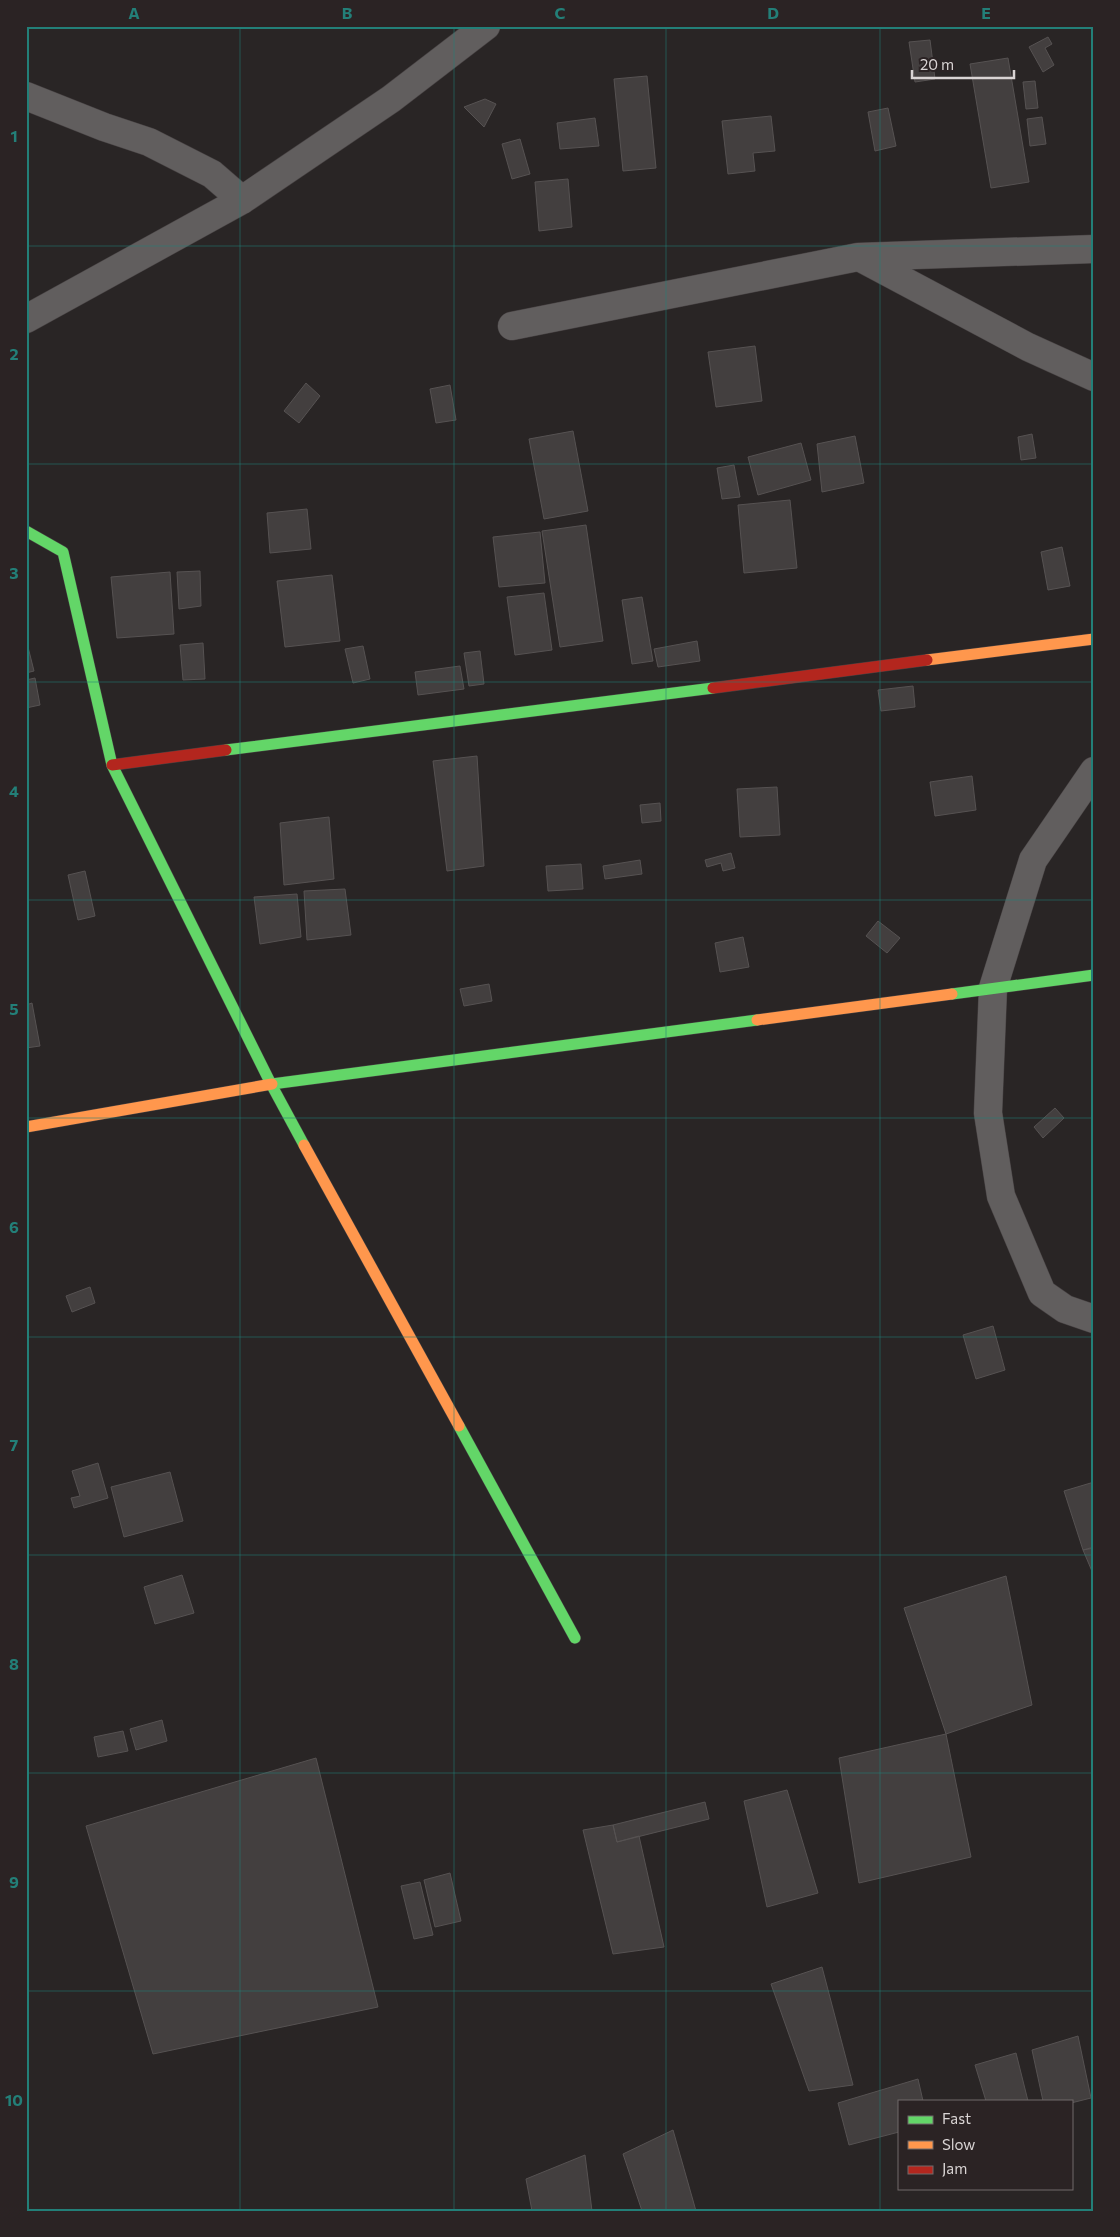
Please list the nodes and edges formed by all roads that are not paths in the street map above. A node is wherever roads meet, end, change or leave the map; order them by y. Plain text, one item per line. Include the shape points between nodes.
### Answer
1 (486, 26) edge
2 (26, 96) edge
3 (242, 200) junction
4 (1094, 249) edge
5 (858, 257) junction
6 (26, 319) edge
7 (512, 326) dead end
8 (1094, 377) edge
9 (26, 531) edge
10 (1094, 639) edge
11 (112, 765) junction
12 (1094, 771) edge
13 (1094, 975) edge
14 (993, 988) junction
15 (271, 1084) junction
16 (26, 1126) edge
17 (1094, 1320) edge
18 (575, 1638) dead end

1 - 3 street via 391,99
2 - 3 street via 104,128 149,142 212,174
3 - 6 street
4 - 5 street
5 - 7 street
5 - 8 street via 1028,347
9 - 11 street via 63,552
10 - 11 street
11 - 15 street
12 - 14 street via 1033,860
13 - 14 street
14 - 15 street
14 - 17 street via 988,1113 1001,1196 1042,1293 1065,1309
15 - 16 street
15 - 18 street

